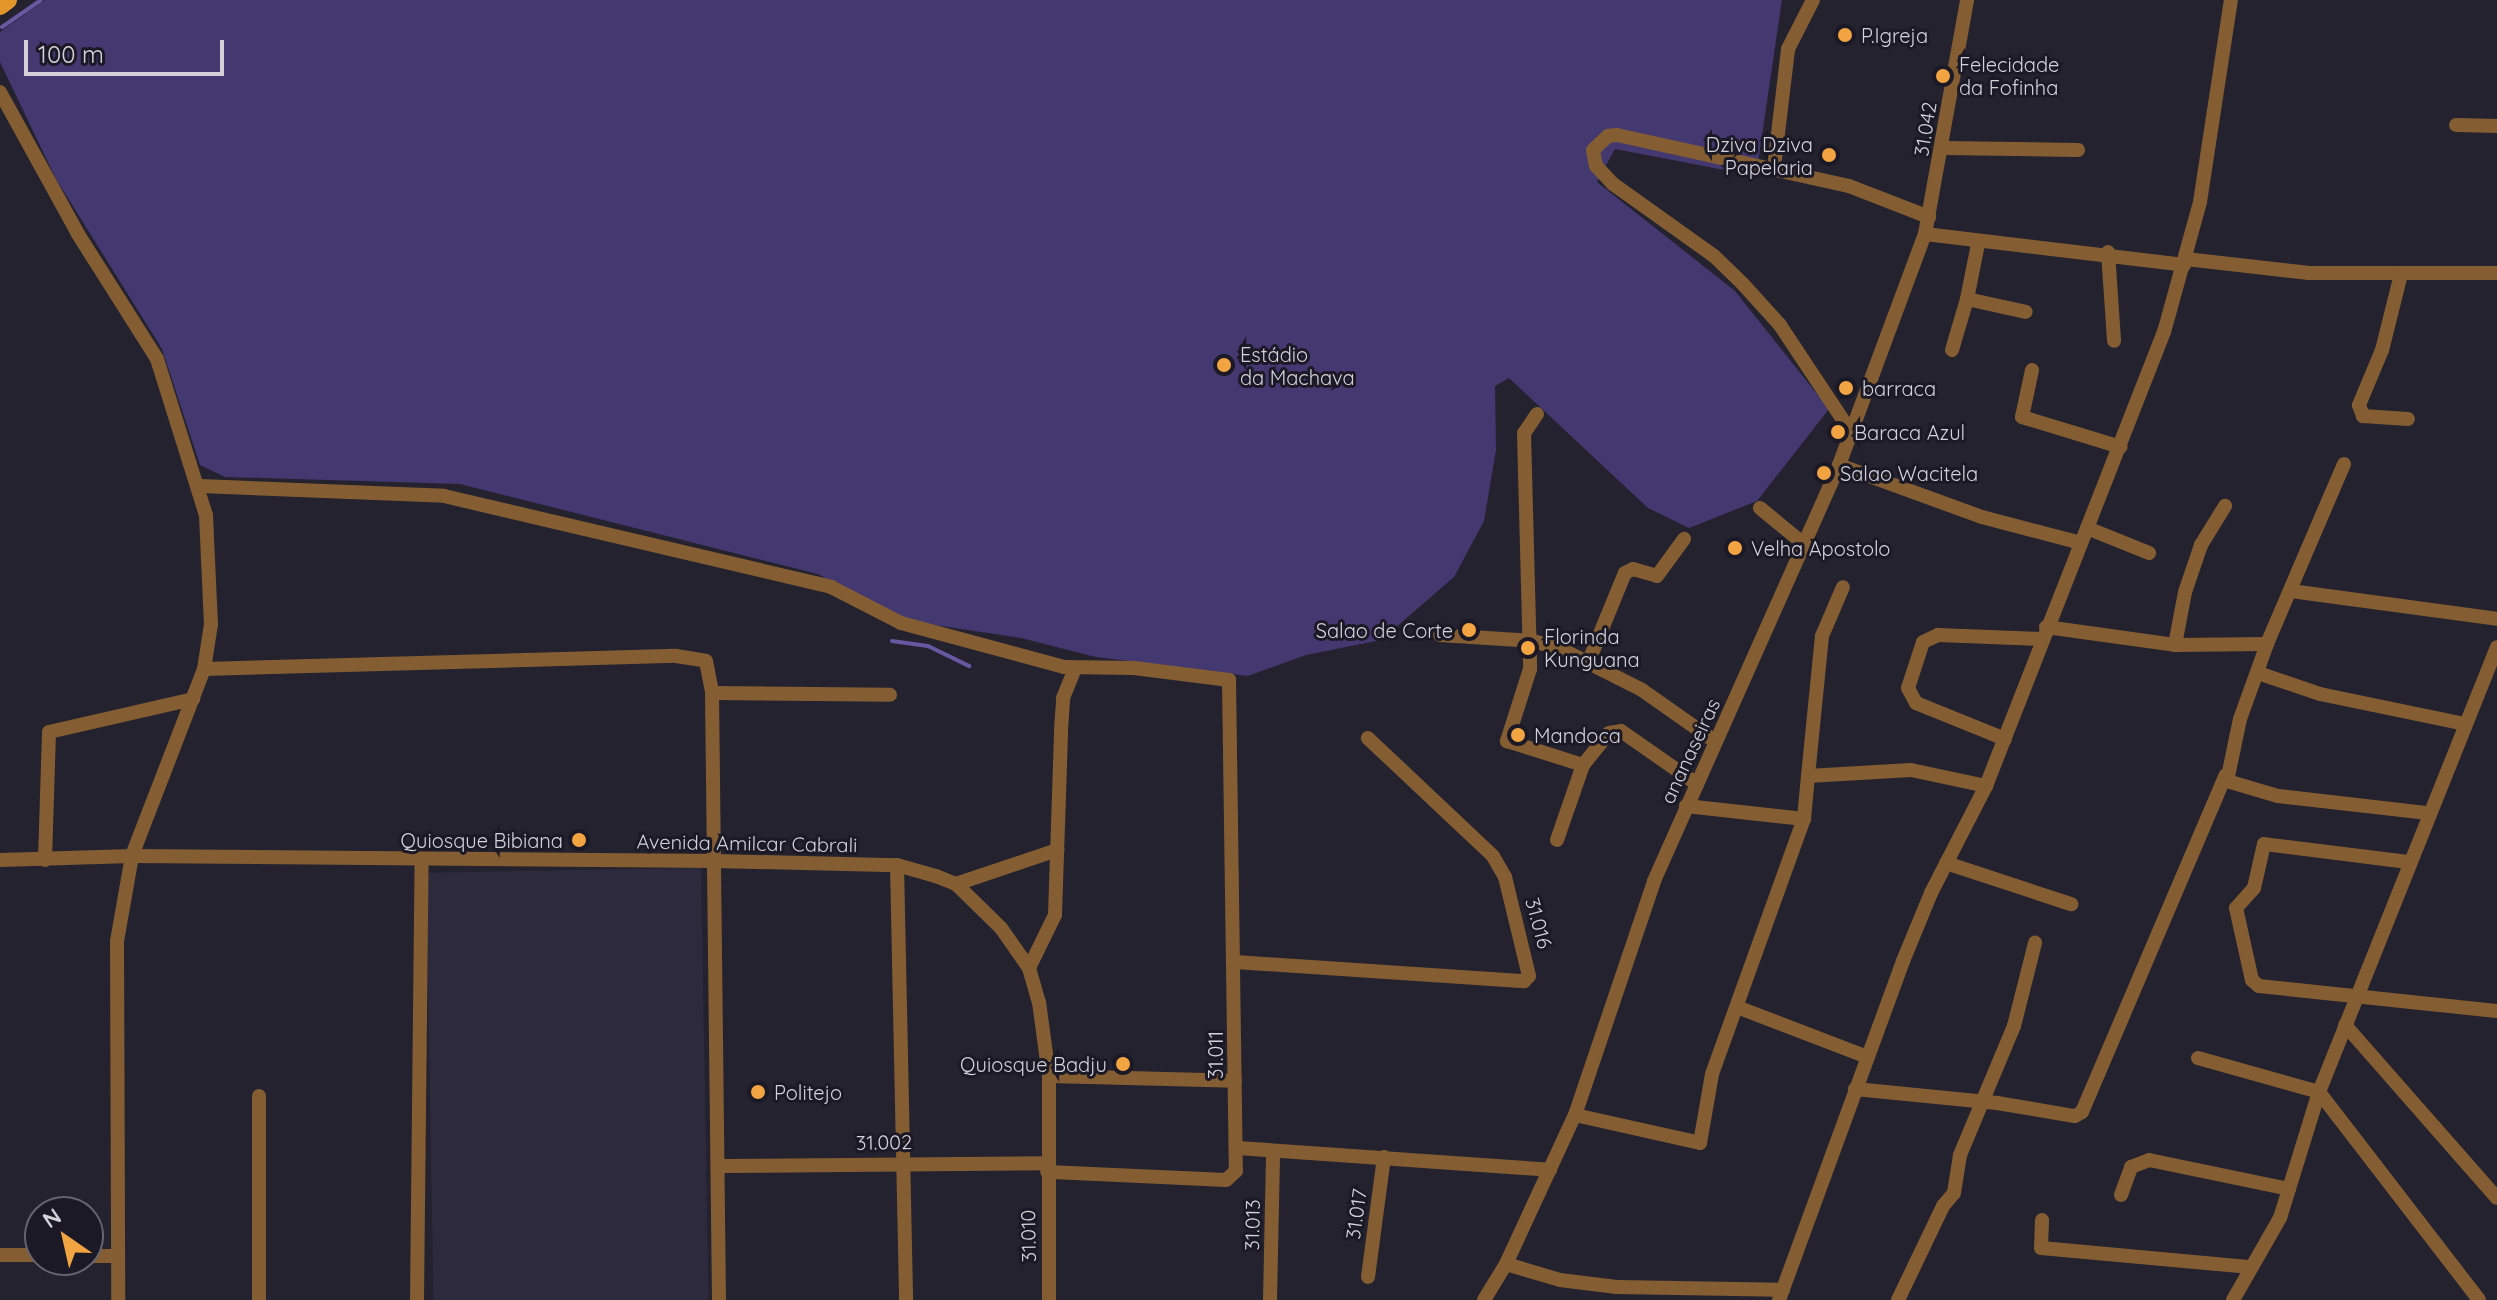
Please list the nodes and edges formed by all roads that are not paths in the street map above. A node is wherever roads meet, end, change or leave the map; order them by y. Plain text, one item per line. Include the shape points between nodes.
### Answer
1 (8, 0) edge
2 (1813, 0) edge
3 (1967, 0) edge
4 (2231, 0) edge
5 (0, 6) edge
6 (0, 92) edge
7 (2456, 125) dead end
8 (2497, 126) edge
9 (1943, 148) junction
10 (2078, 150) dead end
11 (1774, 167) junction
12 (1929, 217) junction
13 (1925, 234) junction
14 (1978, 244) junction
15 (2108, 252) junction
16 (2185, 262) junction
17 (2497, 273) edge
18 (2401, 274) junction
19 (1967, 299) junction
20 (2026, 312) dead end
21 (2114, 341) dead end
22 (1952, 350) dead end
23 (2032, 370) dead end
24 (1537, 414) dead end
25 (2408, 419) dead end
26 (1849, 429) junction
27 (2121, 447) junction
28 (2344, 464) dead end
29 (1839, 465) junction
30 (200, 486) junction
31 (2225, 506) dead end
32 (1760, 508) dead end
33 (2087, 528) junction
34 (1684, 539) dead end
35 (2081, 543) junction
36 (1805, 545) junction
37 (2149, 553) dead end
38 (1843, 587) dead end
39 (2291, 591) junction
40 (2497, 619) edge
41 (2043, 633) junction
42 (1440, 635) dead end
43 (1533, 641) junction
44 (2267, 644) junction
45 (2175, 645) junction
46 (2497, 647) edge
47 (1588, 663) junction
48 (2493, 665) edge
49 (204, 669) junction
50 (1075, 669) junction
51 (2258, 673) junction
52 (712, 693) junction
53 (890, 695) dead end
54 (193, 699) junction
55 (2465, 724) junction
56 (1368, 738) dead end
57 (2005, 739) junction
58 (1716, 742) junction
59 (1583, 765) junction
60 (2226, 775) junction
61 (1808, 776) junction
62 (1697, 784) junction
63 (1986, 786) junction
64 (1686, 806) junction
65 (2428, 813) junction
66 (1804, 819) junction
67 (1557, 840) dead end
68 (1057, 850) junction
69 (132, 856) junction
70 (422, 859) junction
71 (0, 860) edge
72 (45, 860) junction
73 (714, 861) junction
74 (2408, 862) junction
75 (1946, 863) junction
76 (897, 865) junction
77 (956, 884) junction
78 (2071, 904) dead end
79 (2035, 943) dead end
80 (1235, 962) junction
81 (1029, 968) junction
82 (2356, 995) junction
83 (1737, 1007) junction
84 (2497, 1011) edge
85 (2345, 1025) junction
86 (1867, 1057) junction
87 (2198, 1058) dead end
88 (1049, 1076) junction
89 (1235, 1081) junction
90 (1855, 1089) junction
91 (2319, 1092) junction
92 (259, 1096) dead end
93 (1979, 1101) junction
94 (1575, 1115) junction
95 (1238, 1148) junction
96 (1273, 1152) junction
97 (1384, 1157) junction
98 (905, 1162) junction
99 (722, 1166) junction
100 (1047, 1167) junction
101 (1550, 1170) junction
102 (2289, 1189) junction
103 (2496, 1194) edge
104 (2121, 1195) dead end
105 (2042, 1220) dead end
106 (0, 1255) edge
107 (24, 1255) edge
108 (104, 1256) edge
109 (118, 1256) junction
110 (1506, 1264) junction
111 (2251, 1267) junction
112 (1368, 1277) dead end
113 (1781, 1295) edge
114 (118, 1300) edge
115 (259, 1300) edge
116 (417, 1300) edge
117 (719, 1300) edge
118 (906, 1300) edge
119 (1049, 1300) edge
120 (1270, 1300) edge
121 (1484, 1300) edge
122 (1898, 1300) edge
123 (2233, 1300) edge
124 (2479, 1300) edge

1 - 5 main road
2 - 11 street via 1788,49
3 - 9 street, 31.042
4 - 16 street via 2200,202
6 - 30 street via 78,234 157,359
7 - 8 street
9 - 10 street
9 - 12 street, 31.042
11 - 12 street via 1849,186
11 - 26 street via 1617,135 1593,150 1596,166 1613,184 1714,256 1743,284 1795,346
12 - 13 street, ananaseiras
13 - 14 street
13 - 26 street, ananaseiras
14 - 15 street
14 - 19 street
15 - 16 street
15 - 21 street
16 - 18 street via 2309,273
16 - 27 street
17 - 18 street
18 - 25 street via 2382,350 2359,405 2363,416
19 - 20 street
19 - 22 street
23 - 27 street via 2022,417
24 - 43 street via 1524,433
26 - 29 street, ananaseiras
27 - 33 street
28 - 39 street
29 - 35 street via 1982,517
29 - 36 street, ananaseiras
30 - 49 street via 210,575
30 - 50 street via 444,496 831,587 901,623
31 - 45 street via 2201,545
32 - 36 street
33 - 35 street
33 - 37 street
34 - 47 street via 1657,576 1633,569 1625,573
35 - 41 street
36 - 58 street, ananaseiras
38 - 61 street via 1822,636
39 - 40 street
39 - 44 street
41 - 45 street
41 - 57 street
41 - 57 street via 1938,635 1923,642 1908,688 1916,703
42 - 43 street
43 - 47 street
43 - 59 street via 1523,700 1507,741
44 - 45 street
44 - 51 street
46 - 48 street
47 - 58 street via 1658,700
48 - 55 street
49 - 52 street via 693,656 709,666
49 - 54 street
50 - 68 street via 1063,698
50 - 80 street, 31.011 via 1134,668 1229,680
51 - 55 street via 2320,694
51 - 60 street
52 - 53 street
52 - 73 street
54 - 69 street
54 - 72 street via 49,732
55 - 65 street
56 - 80 street, 31.016 via 1493,856 1505,877 1529,976 1524,981
57 - 63 street
58 - 62 street, ananaseiras
59 - 62 street via 1614,730
59 - 67 street
60 - 65 street via 2235,785 2278,796
60 - 93 street via 2082,1112 2075,1116
61 - 63 street via 1911,770
61 - 66 street
62 - 64 street, ananaseiras
63 - 75 street
64 - 66 street
64 - 94 street, ananaseiras via 1654,881
65 - 74 street
66 - 83 street
68 - 77 street
68 - 81 street via 1055,915
69 - 70 street, Avenida Amilcar Cabrali
69 - 72 street, Avenida Amilcar Cabrali
69 - 109 street via 117,941
70 - 73 street, Avenida Amilcar Cabrali
70 - 116 street
71 - 72 street, Avenida Amilcar Cabrali
73 - 76 street, Avenida Amilcar Cabrali
73 - 99 street
74 - 82 street
74 - 82 street via 2268,842 2261,848 2254,888 2238,902 2237,919 2255,984
75 - 78 street
75 - 86 street
76 - 77 street, Avenida Amilcar Cabrali
76 - 98 street
77 - 81 street, Avenida Amilcar Cabrali via 996,922
79 - 93 street via 2014,1026
80 - 89 street, 31.011
81 - 88 street, 31.010
82 - 84 street
82 - 85 street
83 - 86 street
83 - 94 street via 1712,1074 1700,1143
85 - 91 street
85 - 103 street
86 - 90 street
87 - 91 street
88 - 89 street
88 - 100 street, 31.010
89 - 95 street, 31.011
90 - 93 street
90 - 113 street
91 - 102 street
91 - 124 street
92 - 115 street
93 - 122 street via 1960,1155 1954,1193
94 - 101 street, ananaseiras
95 - 96 street
95 - 100 street, 31.002 via 1236,1171 1226,1180
96 - 97 street
96 - 120 street, 31.013
97 - 101 street
97 - 112 street, 31.017
98 - 99 street, 31.002
98 - 100 street, 31.002
98 - 118 street
99 - 117 street
100 - 119 street, 31.010
101 - 110 street, ananaseiras
102 - 104 street via 2149,1160 2131,1167
102 - 111 street via 2280,1218
105 - 111 street via 2041,1248
106 - 107 street
108 - 109 street
109 - 114 street
110 - 113 street via 1560,1280 1617,1287
110 - 121 street, ananaseiras
111 - 123 street

